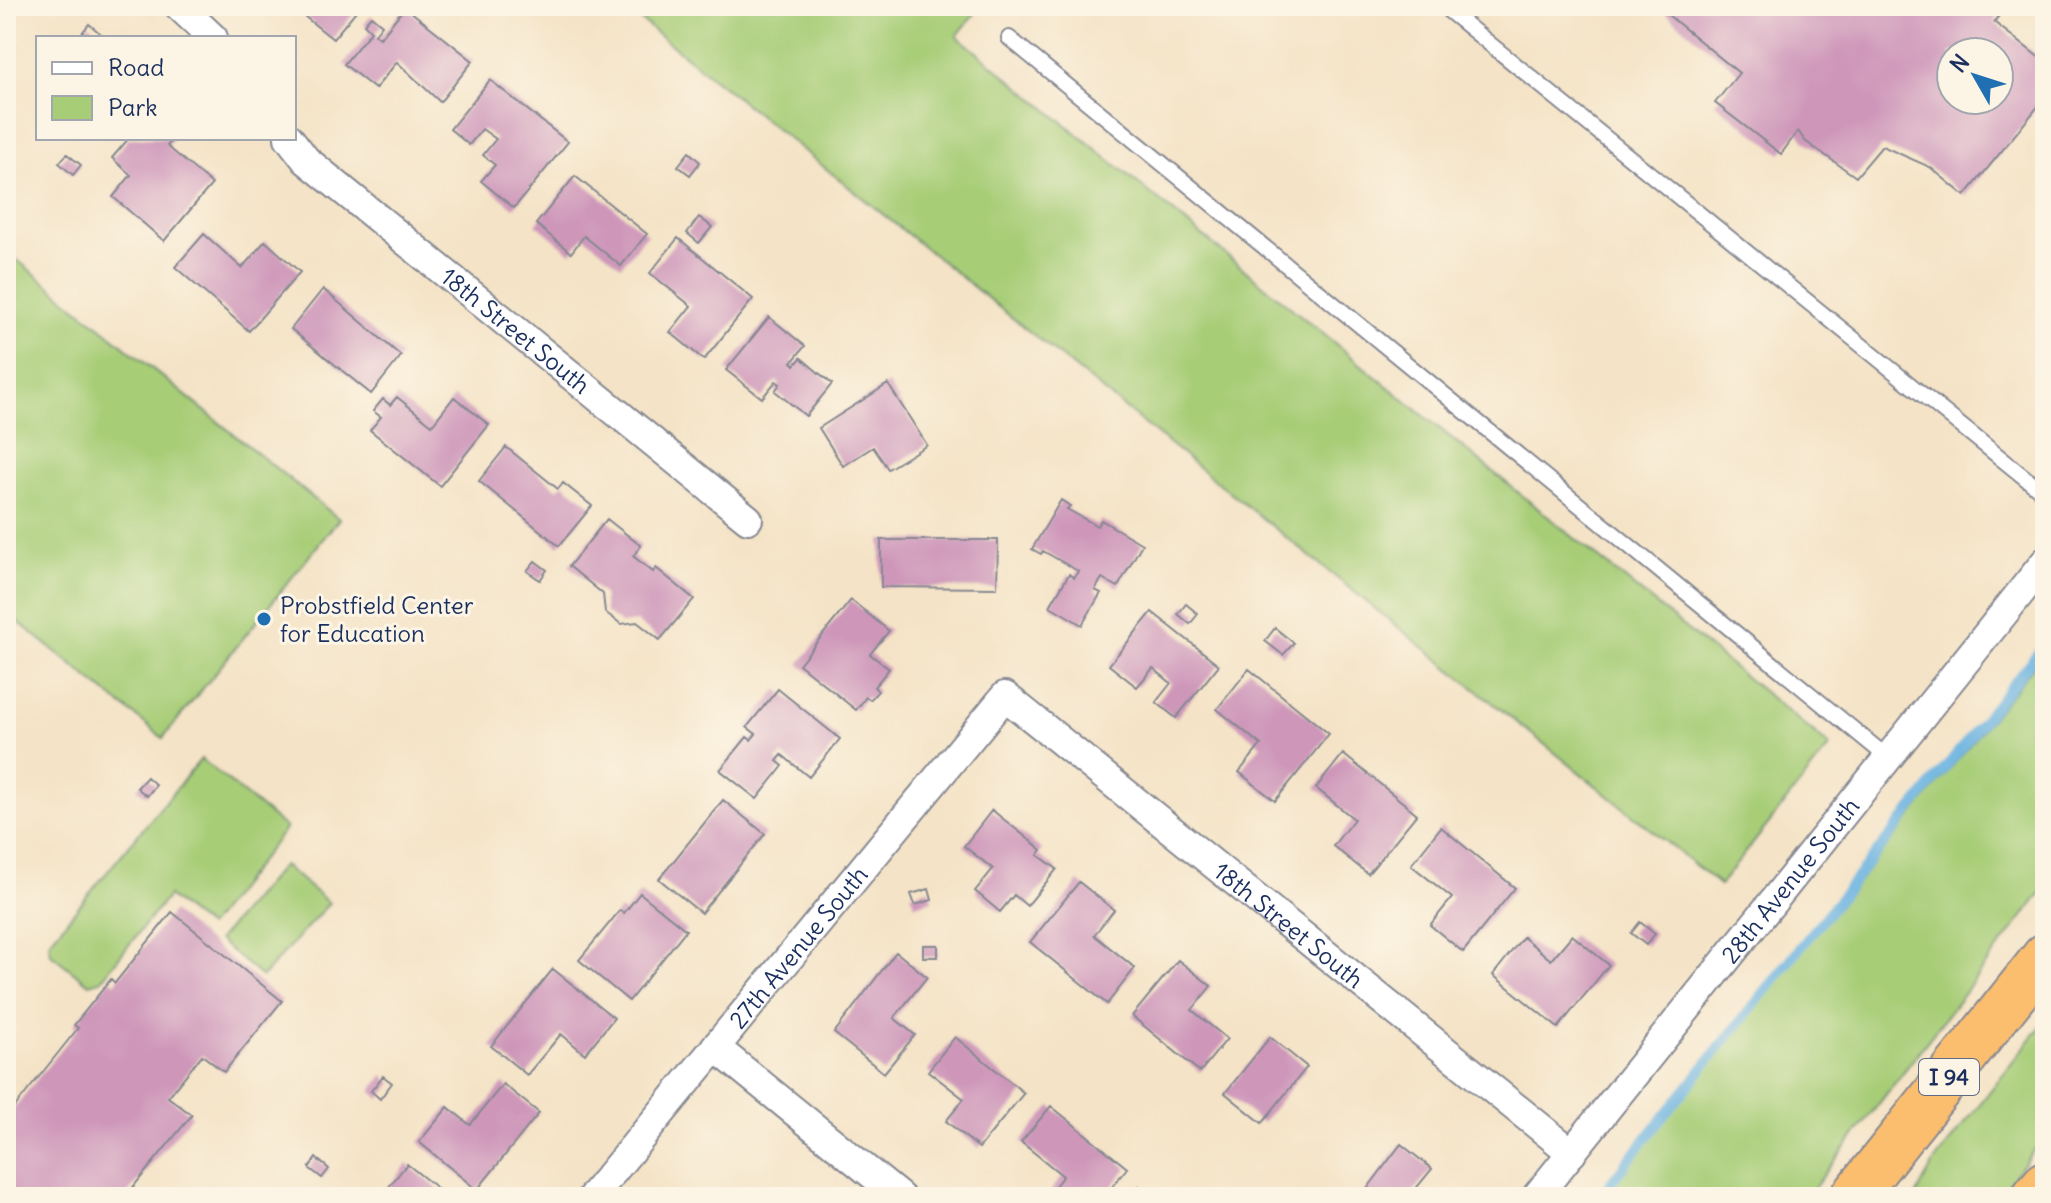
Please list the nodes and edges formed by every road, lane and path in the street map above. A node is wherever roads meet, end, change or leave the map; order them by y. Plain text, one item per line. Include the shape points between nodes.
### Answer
1 (179, 6) edge
2 (1443, 6) edge
3 (211, 36) edge
4 (1009, 38) dead end
5 (291, 140) edge
6 (2045, 494) edge
7 (748, 519) dead end
8 (2045, 562) edge
9 (1005, 696) joint
10 (1887, 757) junction
11 (2045, 956) edge
12 (715, 1047) junction
13 (1572, 1153) junction
14 (2045, 1184) edge
15 (592, 1197) edge
16 (900, 1197) edge
17 (1536, 1197) edge
18 (1853, 1197) edge
19 (2034, 1197) edge

1 - 3 street
2 - 6 lane
4 - 10 lane
5 - 7 street, 18th Street South via 306,160
8 - 10 street, 28th Avenue South
9 - 12 street, 27th Avenue South
9 - 13 street, 18th Street South
10 - 13 street, 28th Avenue South
11 - 18 highway, I 94
12 - 15 street, 27th Avenue South
12 - 16 street
13 - 17 street, 28th Avenue South
14 - 19 highway

